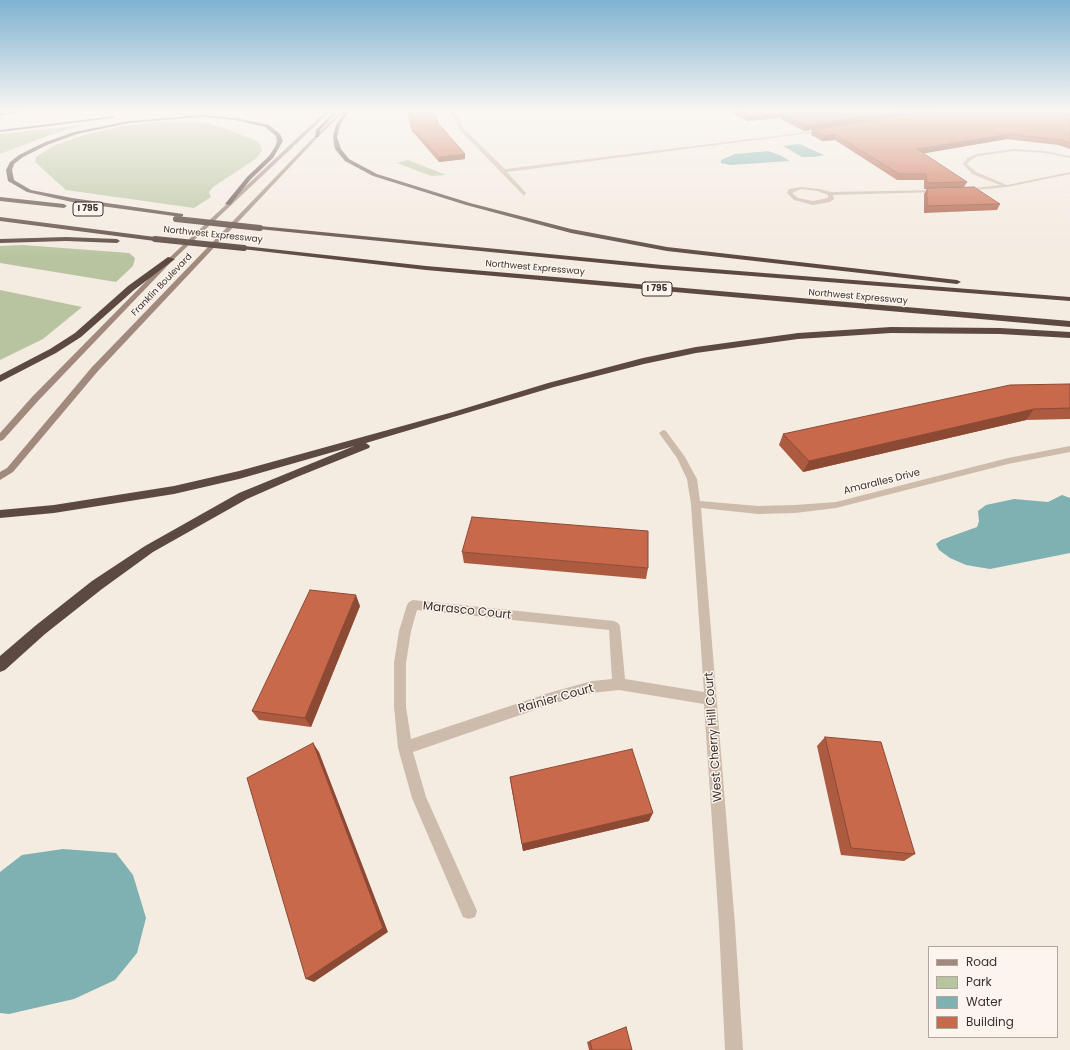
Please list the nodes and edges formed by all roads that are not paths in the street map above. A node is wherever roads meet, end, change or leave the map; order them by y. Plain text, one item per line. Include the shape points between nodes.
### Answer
1 (16, 160) edge
2 (268, 160) edge
3 (276, 160) edge
4 (294, 160) edge
5 (348, 160) edge
6 (493, 160) edge
7 (591, 160) edge
8 (968, 160) edge
9 (504, 171) junction
10 (1070, 173) edge
11 (1007, 186) junction
12 (944, 191) edge
13 (960, 191) edge
14 (524, 194) dead end
15 (830, 194) junction
16 (0, 199) edge
17 (228, 204) junction
18 (178, 217) junction
19 (0, 219) edge
20 (0, 241) edge
21 (153, 241) junction
22 (171, 259) junction
23 (1070, 293) edge
24 (1070, 299) edge
25 (1070, 324) edge
26 (1070, 335) edge
27 (0, 379) edge
28 (457, 414) junction
29 (663, 434) dead end
30 (0, 438) edge
31 (1070, 449) edge
32 (0, 477) edge
33 (696, 504) junction
34 (0, 514) edge
35 (0, 665) edge
36 (619, 684) junction
37 (711, 699) junction
38 (405, 748) junction
39 (469, 912) dead end
40 (734, 1050) edge

1 - 18 highway via 9,170 11,181 29,191
2 - 17 highway
3 - 17 main road, Franklin Boulevard
4 - 32 main road, Franklin Boulevard via 95,370 10,470
5 - 23 highway via 355,166 389,180 542,224 616,240 722,256
6 - 9 street
7 - 9 street
8 - 11 street via 966,164 974,173
9 - 14 street
10 - 11 street
11 - 13 street
12 - 15 street
15 - 15 street via 808,188 795,189 789,193 796,199 813,203 828,201 831,199
16 - 18 highway, Northwest Expressway / I 795
17 - 22 main road, Franklin Boulevard
18 - 24 highway, Northwest Expressway / I 795, bridge via 662,267
19 - 21 highway, Northwest Expressway / I 795
20 - 21 highway
21 - 25 highway, Northwest Expressway / I 795, bridge via 650,289
22 - 27 highway via 131,288 78,335
22 - 30 main road, Franklin Boulevard
26 - 28 highway via 1000,331 891,330 749,341 643,361 551,385
28 - 34 highway via 239,475 174,490 54,509
28 - 35 highway via 292,474 200,519 149,549 97,585
29 - 33 street, West Cherry Hill Court via 681,457 692,479
31 - 33 street, Amaralles Drive via 1008,461 836,504 795,510 758,510
33 - 37 street, West Cherry Hill Court
36 - 37 street, Rainier Court
36 - 38 street, Rainier Court via 592,687 552,698
36 - 38 street, Marasco Court via 614,626 413,606 405,631 400,664 400,707
37 - 40 street, West Cherry Hill Court
38 - 39 street, Marasco Court via 418,798

